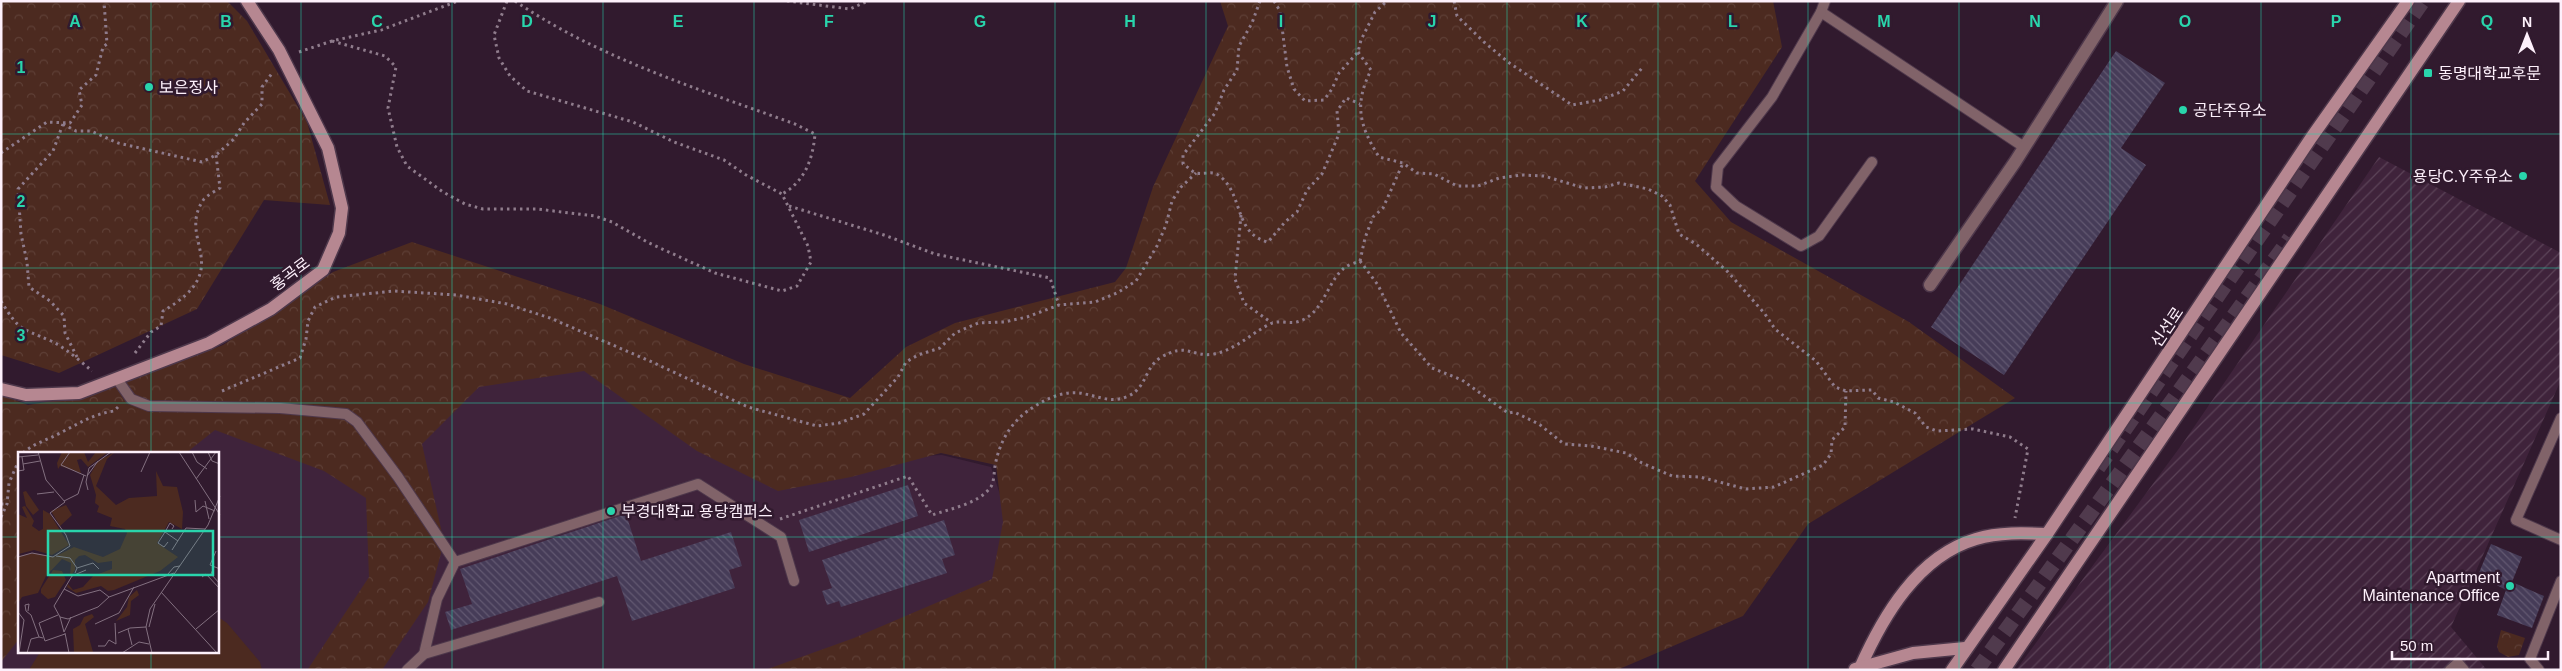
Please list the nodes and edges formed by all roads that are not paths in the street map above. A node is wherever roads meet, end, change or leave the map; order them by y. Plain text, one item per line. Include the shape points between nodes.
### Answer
1 (247, 1) edge
2 (2117, 1) edge
3 (2408, 1) edge
4 (2459, 1) edge
5 (1823, 6) edge
6 (2024, 147) junction
7 (1872, 162) dead end
8 (1930, 285) dead end
9 (117, 379) junction
10 (1, 389) edge
11 (2561, 418) edge
12 (2047, 534) junction
13 (2561, 540) edge
14 (455, 562) junction
15 (794, 581) dead end
16 (2561, 581) edge
17 (599, 602) dead end
18 (1966, 648) junction
19 (424, 654) junction
20 (1857, 669) edge
21 (407, 670) edge
22 (1952, 670) edge
23 (2004, 670) edge
24 (2450, 670) edge
25 (2464, 670) edge
26 (2539, 670) edge

1 - 9 main road, 홍곡로 via 285,62 328,148 342,208 339,233 323,270 271,309 209,343
2 - 6 street
3 - 12 main road, 신선로 via 2311,138
4 - 23 main road
5 - 6 lane
5 - 7 lane via 1772,97 1718,167 1716,187 1736,206 1801,246 1819,236
6 - 8 street
9 - 10 main road, 홍곡로 via 78,393 26,395
9 - 14 lane via 131,400 149,406 280,408 346,414 357,422 398,477
11 - 13 lane via 2516,520
12 - 18 main road, 신선로
12 - 20 main road via 2012,533 1977,538 1955,546 1923,571 1898,598
14 - 15 lane via 698,484 781,537
14 - 19 lane via 437,599
16 - 26 lane via 2530,659
17 - 19 lane
18 - 20 main road via 1913,653
18 - 22 main road, 신선로
19 - 21 lane
24 - 25 lane via 2458,664

